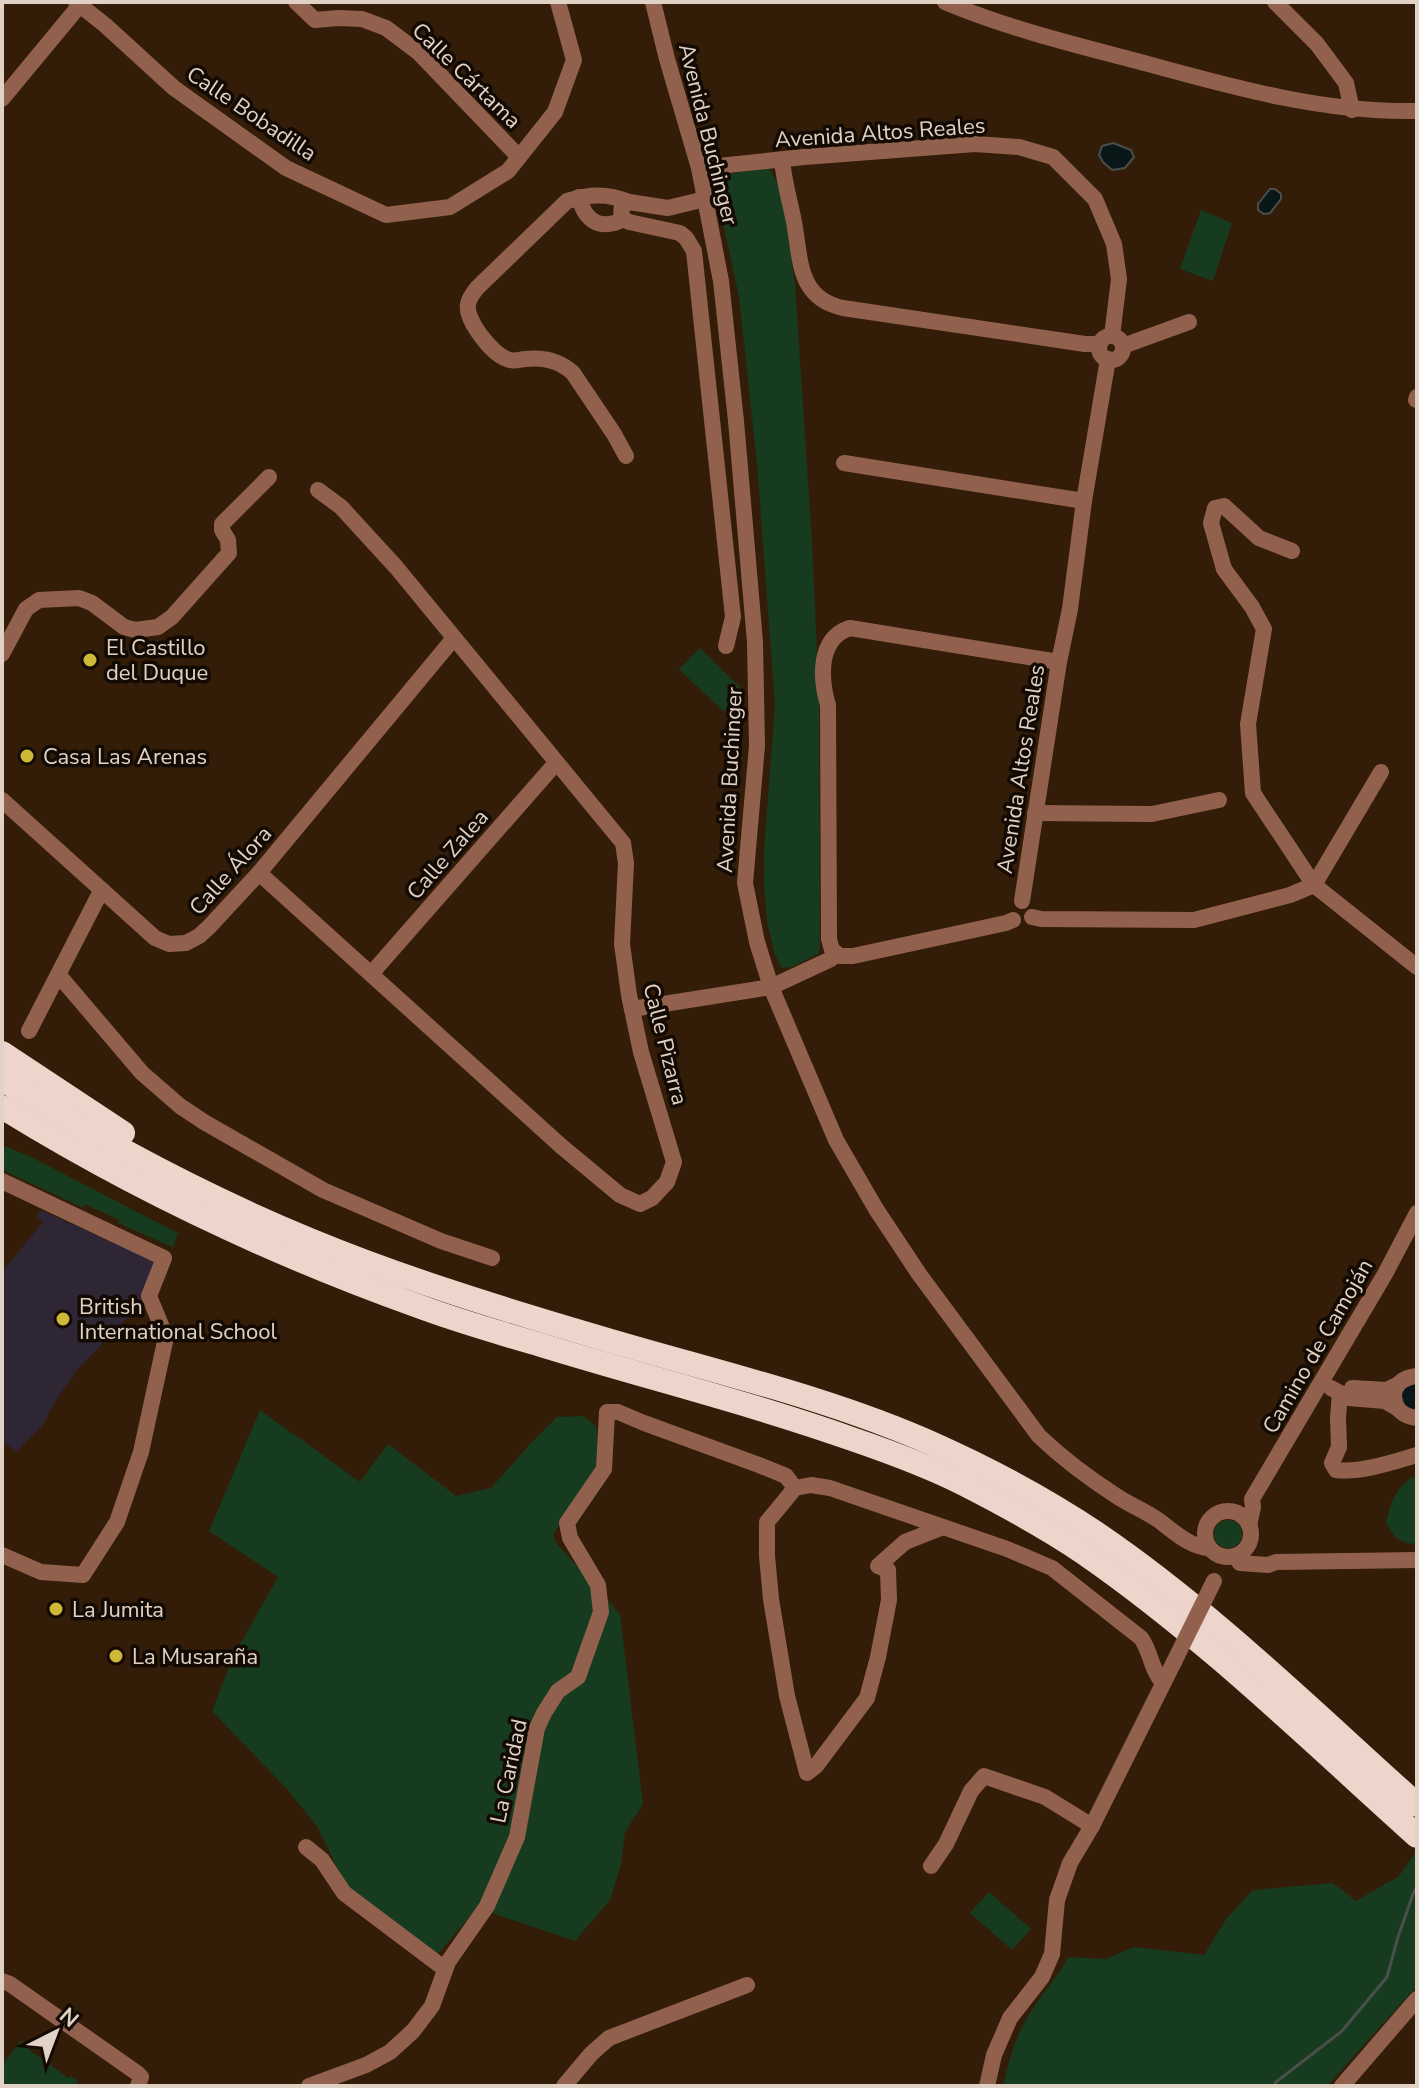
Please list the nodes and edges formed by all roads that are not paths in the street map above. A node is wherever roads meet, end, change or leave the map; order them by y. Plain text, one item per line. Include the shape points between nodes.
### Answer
1 (296, 2) edge
2 (558, 2) edge
3 (653, 2) edge
4 (945, 2) edge
5 (1275, 2) edge
6 (82, 3) edge
7 (2, 99) edge
8 (1352, 110) junction
9 (1417, 111) edge
10 (519, 157) junction
11 (782, 160) junction
12 (699, 168) junction
13 (579, 197) junction
14 (705, 199) junction
15 (629, 202) junction
16 (624, 219) junction
17 (1189, 322) dead end
18 (1111, 347) junction
19 (626, 456) dead end
20 (844, 463) dead end
21 (269, 477) dead end
22 (318, 490) dead end
23 (1084, 501) junction
24 (1292, 551) dead end
25 (454, 638) junction
26 (726, 646) dead end
27 (2, 654) edge
28 (1059, 662) junction
29 (556, 763) junction
30 (1381, 772) dead end
31 (2, 800) edge
32 (1219, 800) dead end
33 (1035, 813) junction
34 (259, 873) junction
35 (1314, 885) junction
36 (103, 891) junction
37 (1022, 901) junction
38 (1032, 917) junction
39 (1013, 920) junction
40 (836, 953) junction
41 (1417, 967) edge
42 (371, 974) junction
43 (57, 977) junction
44 (771, 987) junction
45 (632, 1009) junction
46 (29, 1031) dead end
47 (2, 1053) edge
48 (2, 1079) edge
49 (2, 1107) edge
50 (2, 1127) edge
51 (102, 1166) junction
52 (177, 1178) junction
53 (2, 1181) edge
54 (1417, 1213) edge
55 (492, 1258) dead end
56 (1417, 1376) edge
57 (1322, 1383) junction
58 (1397, 1385) junction
59 (1340, 1393) junction
60 (1397, 1408) junction
61 (1417, 1418) edge
62 (1417, 1455) edge
63 (795, 1488) junction
64 (1252, 1499) junction
65 (1232, 1511) junction
66 (1161, 1522) junction
67 (1207, 1523) junction
68 (943, 1527) junction
69 (1250, 1530) junction
70 (1210, 1549) junction
71 (2, 1555) edge
72 (1234, 1556) junction
73 (1417, 1560) edge
74 (1276, 1562) junction
75 (1214, 1581) junction
76 (1163, 1683) junction
77 (801, 1748) junction
78 (828, 1751) junction
79 (1343, 1754) junction
80 (1417, 1805) edge
81 (1092, 1826) junction
82 (1417, 1836) edge
83 (306, 1847) dead end
84 (931, 1866) dead end
85 (445, 1969) junction
86 (2, 1981) edge
87 (747, 1985) dead end
88 (1417, 1999) edge
89 (138, 2086) edge
90 (309, 2086) edge
91 (564, 2086) edge
92 (987, 2086) edge
93 (1342, 2086) edge

1 - 10 street, Calle Cártama via 315,20 362,19 386,28 418,52
2 - 10 street, Calle Bobadilla via 574,60 555,112
3 - 12 street, Avenida Buchinger
4 - 8 street via 1025,32 1202,79
5 - 8 street via 1346,83
6 - 7 street
6 - 10 street, Calle Bobadilla via 174,88 286,168 386,215 450,207 508,171
8 - 9 street
11 - 12 street, Avenida Altos Reales
11 - 18 street via 800,267 822,300 843,308
11 - 18 street, Avenida Altos Reales via 975,144 1019,147 1053,157 1095,199 1114,244 1119,279
12 - 14 street, Avenida Buchinger
13 - 15 street via 598,194
13 - 16 street via 585,214 598,223
13 - 19 street via 561,205 477,288 467,307 488,345 502,358 540,358 573,373
14 - 15 street via 668,208
14 - 44 street, Avenida Buchinger via 728,343 755,642 757,746 745,883
15 - 16 street via 621,210
16 - 26 street via 680,233 694,251 733,617
17 - 18 street
18 - 23 street, Avenida Altos Reales
20 - 23 street
21 - 27 street via 222,524 229,553 158,627 124,627 79,598 39,600 26,609
22 - 25 street, Calle Pizarra via 341,507
23 - 28 street, Avenida Altos Reales
24 - 35 street via 1259,538 1224,506 1215,508 1211,523 1224,569 1264,629 1248,724 1253,793
25 - 29 street, Calle Pizarra
25 - 34 street, Calle Álora
28 - 33 street, Avenida Altos Reales
28 - 40 street via 850,628 829,643 829,939
29 - 42 street, Calle Zalea
29 - 45 street, Calle Pizarra via 623,843 622,944
30 - 35 street
31 - 36 street, Calle Álora
32 - 33 street via 1152,814
33 - 37 street, Avenida Altos Reales
34 - 36 street, Calle Álora via 209,927 186,943 155,938
34 - 42 street, Calle Pizarra
35 - 38 street via 1194,920
35 - 41 street
36 - 43 street
37 - 38 street via 1032,908
37 - 39 street via 1011,907
38 - 39 street via 1021,924
39 - 40 street via 853,956
40 - 44 street
42 - 45 street, Calle Pizarra via 561,1146 620,1195 640,1204 667,1182 674,1162
43 - 46 street
43 - 55 street via 142,1073 204,1122 323,1190
44 - 45 street
44 - 66 street, Avenida Buchinger via 836,1140 919,1274 992,1375 1062,1458
47 - 52 highway via 146,1149
48 - 52 highway
49 - 51 highway
50 - 51 highway via 59,1155
51 - 79 highway via 231,1231 421,1307 795,1419 961,1482 1053,1533 1132,1588
52 - 79 highway via 312,1240 433,1285 835,1407 933,1444 998,1476 1123,1552 1215,1624
53 - 71 street via 164,1258 149,1296 166,1337 141,1452 117,1522 83,1575 41,1572
54 - 57 street, Camino de Camoján
56 - 58 street
57 - 59 street
57 - 64 street, Camino de Camoján
58 - 59 street
58 - 60 street
59 - 60 street
59 - 62 street via 1334,1468 1360,1469
60 - 61 street
63 - 68 street via 830,1488
63 - 77 street via 767,1522 767,1556 787,1696
63 - 85 street, La Caridad via 786,1476 759,1465 607,1412 604,1469 567,1523 570,1538 598,1585 601,1612 578,1677 558,1691 537,1728 517,1837 487,1906
64 - 65 street, Camino de Camoján
64 - 69 street, Camino de Camoján
65 - 67 street via 1215,1514
65 - 69 street
66 - 67 street, Avenida Buchinger
66 - 70 street, Avenida Buchinger
67 - 70 street
68 - 76 street via 1066,1577 1141,1638
68 - 78 street via 905,1542 878,1566 888,1570 889,1600 867,1698
69 - 72 street via 1247,1547
69 - 74 street via 1261,1550
70 - 72 street
70 - 75 street
72 - 74 street via 1240,1563
72 - 75 street
73 - 74 street
75 - 76 street, bridge
76 - 81 street
77 - 78 street
77 - 78 street via 807,1773
79 - 80 highway
79 - 82 highway
81 - 84 street via 1045,1797 984,1776
81 - 92 street via 1070,1863 1057,1900 1052,1954 1042,1977 1010,2018
83 - 85 street via 322,1860 344,1893
85 - 90 street, La Caridad via 432,2006 390,2052
86 - 89 street via 137,2073
87 - 91 street via 609,2038
88 - 93 street

